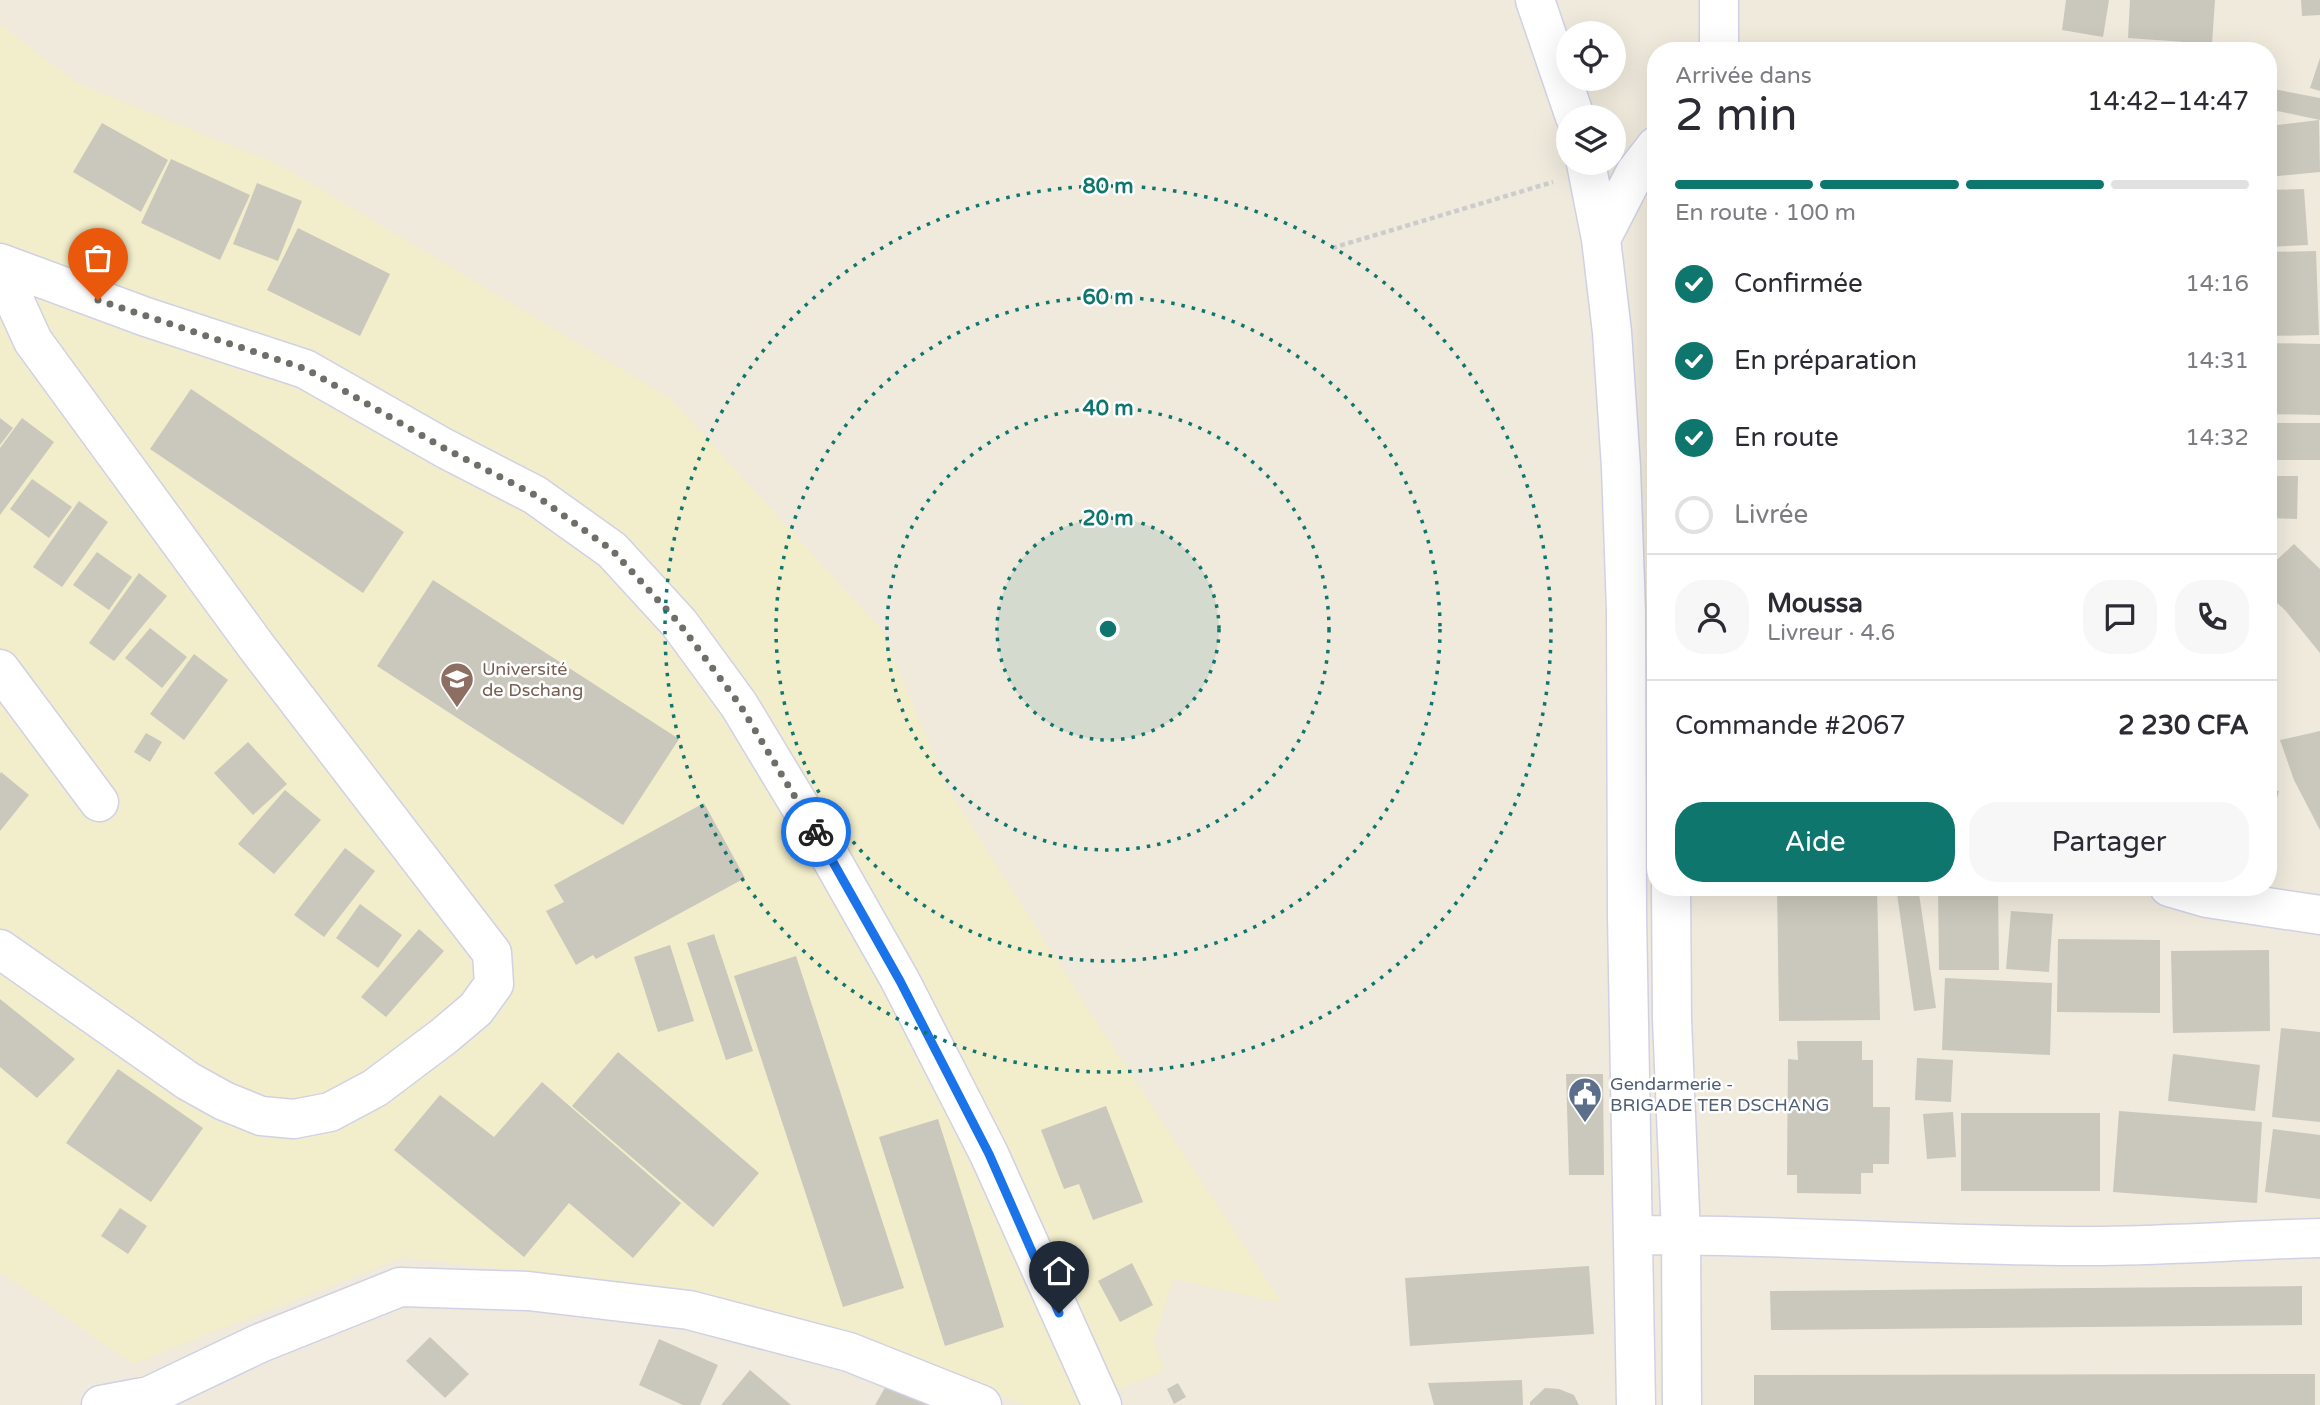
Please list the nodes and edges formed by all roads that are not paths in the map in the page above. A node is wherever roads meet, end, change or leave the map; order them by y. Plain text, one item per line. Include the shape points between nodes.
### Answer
1 (1535, 0) edge
2 (1719, 0) edge
3 (1719, 42) edge
4 (1571, 105) edge
5 (1620, 175) edge
6 (2, 264) edge
7 (1641, 611) edge
8 (0, 669) edge
9 (99, 802) dead end
10 (1671, 896) edge
11 (2200, 896) edge
12 (2320, 915) edge
13 (0, 949) edge
14 (1633, 1235) junction
15 (1681, 1235) junction
16 (2320, 1238) edge
17 (101, 1405) edge
18 (982, 1405) edge
19 (1102, 1405) edge
20 (1636, 1405) edge
21 (1682, 1405) edge

1 - 4 street
2 - 3 street
5 - 7 street via 1601,239 1621,467
6 - 13 street via 33,341 256,646 492,953 494,984 477,1009 375,1088 330,1112 294,1119 261,1116 188,1081
6 - 19 street via 306,369 535,495 612,550 679,623 740,705 824,846 989,1154
7 - 14 street via 1627,902
8 - 9 street
10 - 15 street
11 - 12 street
14 - 15 street
14 - 20 street
15 - 16 street via 2102,1246
15 - 21 street
17 - 18 street via 149,1396 260,1343 400,1287 528,1291 689,1310 849,1352

